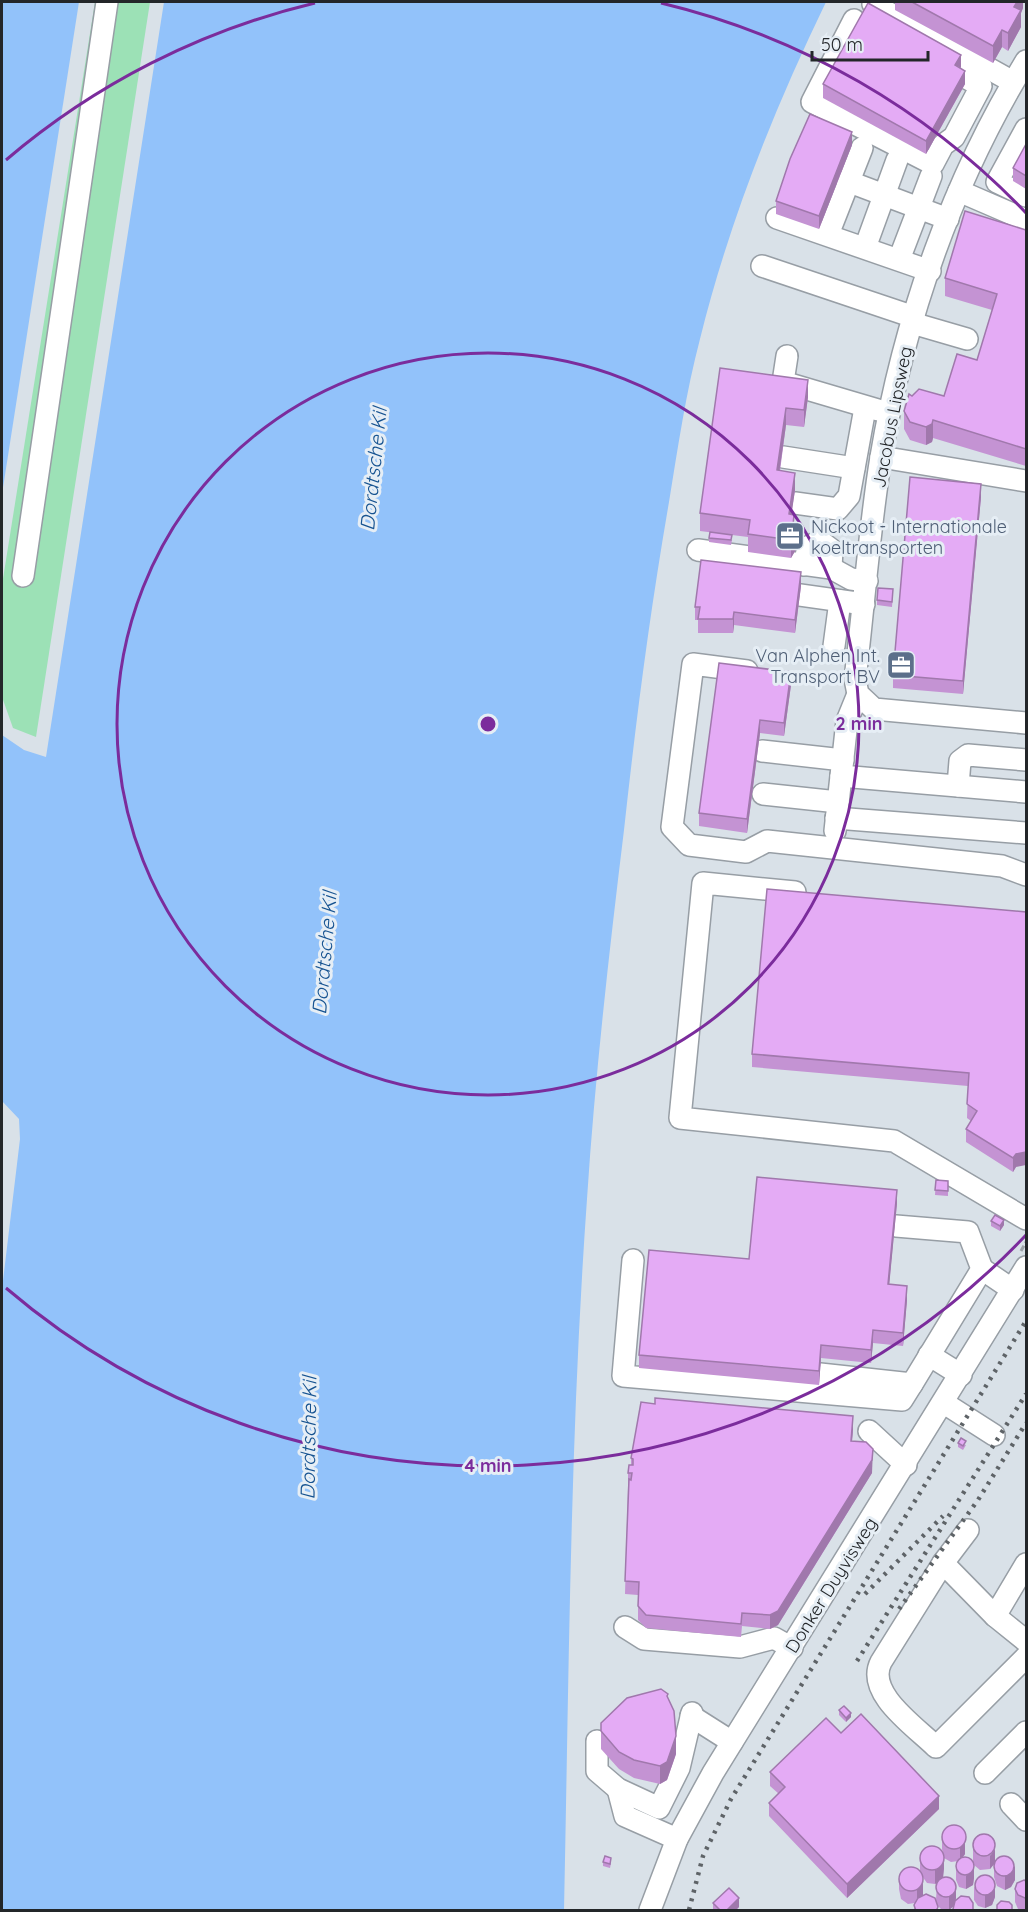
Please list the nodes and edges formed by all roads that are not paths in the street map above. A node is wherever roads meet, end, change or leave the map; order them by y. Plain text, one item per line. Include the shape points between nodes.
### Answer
1 (107, 2) edge
2 (874, 2) edge
3 (854, 20) dead end
4 (1026, 61) edge
5 (960, 74) edge
6 (1013, 82) junction
7 (954, 137) junction
8 (1022, 137) edge
9 (983, 140) junction
10 (862, 148) dead end
11 (897, 159) dead end
12 (931, 176) dead end
13 (847, 181) junction
14 (959, 191) junction
15 (882, 194) junction
16 (1026, 196) edge
17 (917, 207) junction
18 (777, 218) dead end
19 (948, 219) junction
20 (1026, 220) edge
21 (830, 232) dead end
22 (866, 245) dead end
23 (900, 257) dead end
24 (762, 266) dead end
25 (930, 271) junction
26 (913, 320) junction
27 (967, 339) dead end
28 (787, 356) dead end
29 (865, 408) junction
30 (891, 412) junction
31 (783, 457) edge
32 (881, 457) junction
33 (854, 468) junction
34 (1026, 482) edge
35 (795, 503) edge
36 (698, 550) dead end
37 (22, 576) dead end
38 (867, 581) junction
39 (800, 595) edge
40 (840, 601) junction
41 (864, 604) junction
42 (834, 646) dead end
43 (753, 672) edge
44 (858, 694) junction
45 (1026, 723) edge
46 (762, 751) dead end
47 (1026, 760) edge
48 (842, 768) junction
49 (958, 786) junction
50 (1026, 792) edge
51 (764, 794) dead end
52 (837, 810) junction
53 (1026, 833) edge
54 (833, 848) junction
55 (1026, 875) edge
56 (818, 894) edge
57 (1026, 1219) edge
58 (896, 1226) edge
59 (633, 1260) dead end
60 (1026, 1267) edge
61 (982, 1269) junction
62 (1013, 1290) junction
63 (929, 1355) junction
64 (820, 1374) edge
65 (961, 1375) junction
66 (912, 1384) junction
67 (944, 1403) junction
68 (869, 1431) dead end
69 (994, 1435) dead end
70 (906, 1465) junction
71 (968, 1530) dead end
72 (943, 1563) junction
73 (1026, 1564) edge
74 (995, 1616) junction
75 (625, 1627) dead end
76 (1026, 1641) edge
77 (792, 1648) junction
78 (1026, 1657) edge
79 (1026, 1732) edge
80 (597, 1741) dead end
81 (732, 1742) junction
82 (985, 1773) dead end
83 (618, 1789) junction
84 (1011, 1804) dead end
85 (1026, 1820) edge
86 (676, 1839) junction
87 (650, 1911) edge

1 - 37 street
2 - 6 street
3 - 7 street via 812,102 933,164 943,145
4 - 6 street, Jacobus Lipsweg
5 - 7 street via 981,86
6 - 9 street, Jacobus Lipsweg
7 - 9 street
8 - 9 street
8 - 16 street via 996,182
9 - 14 street, Jacobus Lipsweg
10 - 13 street
11 - 15 street
12 - 17 street
13 - 15 street
13 - 21 street
14 - 19 street, Jacobus Lipsweg
14 - 20 street
15 - 17 street
15 - 22 street
17 - 19 street
17 - 23 street
18 - 25 street
19 - 25 street, Jacobus Lipsweg
24 - 26 street
25 - 26 street, Jacobus Lipsweg
26 - 27 street
26 - 30 street, Jacobus Lipsweg
28 - 29 street via 783,382
29 - 30 street
29 - 33 street
30 - 32 street, Jacobus Lipsweg
31 - 33 street
32 - 34 street
32 - 38 street, Jacobus Lipsweg
33 - 35 street via 849,496 838,509
36 - 38 street via 804,565 808,547 820,541 832,550 831,568 851,579
38 - 41 street, Jacobus Lipsweg
39 - 40 street
40 - 41 street
40 - 42 street
41 - 44 street, Jacobus Lipsweg via 855,679
43 - 54 street via 693,664 672,827 689,845 746,852 767,841
44 - 45 street via 868,705 881,710
44 - 48 street via 847,722
46 - 48 street
47 - 49 street via 968,755 960,761
48 - 49 street
48 - 52 street
49 - 50 street
51 - 52 street
52 - 53 street
52 - 54 street
54 - 55 street via 1002,866
56 - 57 street via 703,883 680,1118 894,1141
58 - 61 street via 968,1232
59 - 66 street via 623,1376 902,1400
60 - 62 street, Donker Duyvisweg
61 - 62 street
61 - 63 street
62 - 65 street, Donker Duyvisweg
63 - 65 street
63 - 66 street
64 - 66 street
65 - 67 street, Donker Duyvisweg
67 - 69 street
67 - 70 street, Donker Duyvisweg
68 - 70 street
70 - 77 street, Donker Duyvisweg
71 - 72 street
72 - 74 street
72 - 78 street via 878,1668 878,1687 885,1697 936,1747
73 - 74 street
74 - 76 street
75 - 77 street via 644,1639 740,1647 774,1638
77 - 81 street, Donker Duyvisweg
79 - 82 street
80 - 83 street via 597,1771
81 - 83 street via 692,1714 679,1768 659,1808
81 - 86 street, Donker Duyvisweg
83 - 86 street via 625,1816
84 - 85 street
86 - 87 street, Donker Duyvisweg

